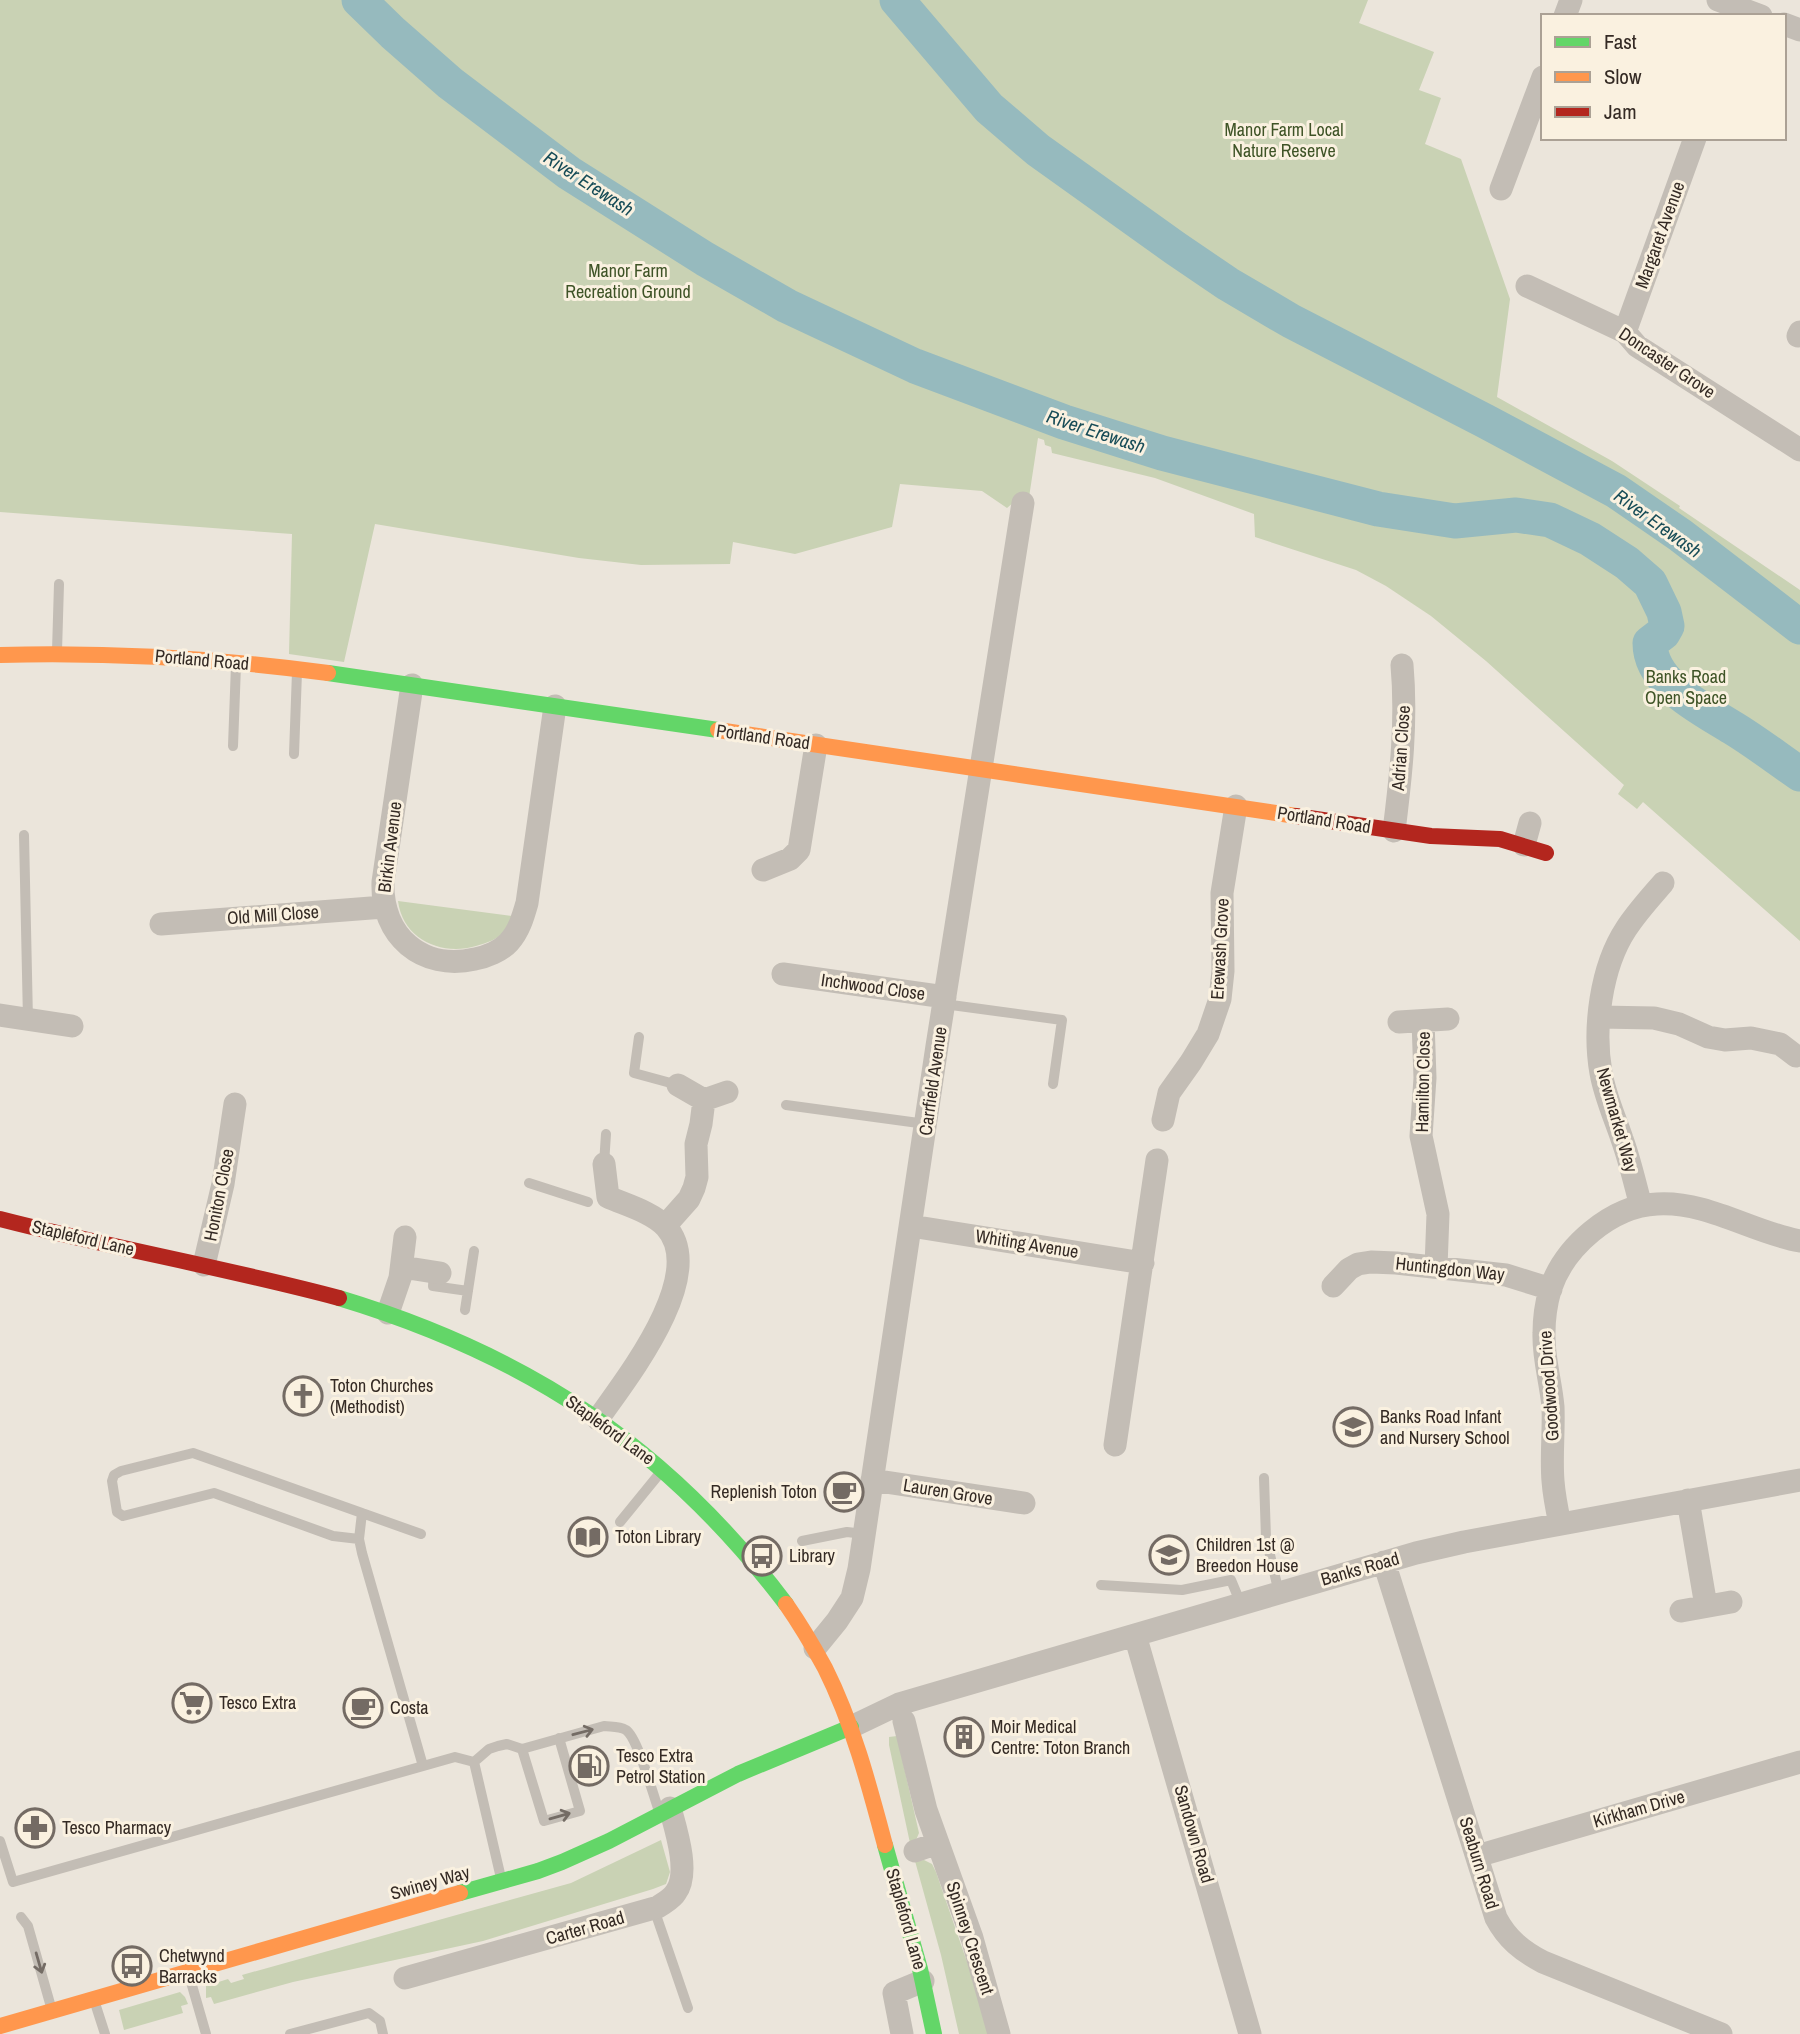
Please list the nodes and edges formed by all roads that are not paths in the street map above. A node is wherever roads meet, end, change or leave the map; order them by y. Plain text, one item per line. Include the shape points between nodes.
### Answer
1 (1718, 0) edge
2 (1748, 13) edge
3 (1541, 81) edge
4 (1694, 140) edge
5 (1501, 189) dead end
6 (1527, 286) dead end
7 (1625, 332) junction
8 (1800, 450) edge
9 (1023, 503) dead end
10 (59, 584) dead end
11 (57, 654) junction
12 (0, 655) edge
13 (236, 662) junction
14 (1402, 665) dead end
15 (297, 670) junction
16 (412, 685) junction
17 (555, 706) junction
18 (816, 745) junction
19 (233, 746) dead end
20 (294, 754) dead end
21 (980, 770) junction
22 (1236, 806) junction
23 (1394, 831) junction
24 (24, 835) dead end
25 (1533, 840) dead end
26 (763, 870) dead end
27 (1663, 883) dead end
28 (384, 907) junction
29 (161, 924) dead end
30 (794, 982) dead end
31 (945, 1001) junction
32 (0, 1015) edge
33 (1600, 1017) junction
34 (1448, 1019) dead end
35 (28, 1020) junction
36 (1423, 1021) junction
37 (1399, 1022) dead end
38 (72, 1026) dead end
39 (639, 1037) dead end
40 (1787, 1042) dead end
41 (1053, 1084) dead end
42 (678, 1085) joint
43 (727, 1092) dead end
44 (704, 1100) junction
45 (786, 1105) dead end
46 (226, 1117) dead end
47 (1163, 1120) dead end
48 (927, 1124) junction
49 (606, 1134) dead end
50 (1157, 1160) dead end
51 (604, 1164) joint
52 (529, 1183) dead end
53 (598, 1199) junction
54 (1641, 1206) junction
55 (0, 1219) edge
56 (665, 1226) junction
57 (911, 1226) junction
58 (405, 1237) dead end
59 (1800, 1241) edge
60 (474, 1251) dead end
61 (1143, 1263) junction
62 (204, 1265) junction
63 (402, 1267) junction
64 (1436, 1267) junction
65 (1339, 1269) dead end
66 (437, 1273) joint
67 (1551, 1289) junction
68 (468, 1292) junction
69 (465, 1310) dead end
70 (388, 1313) junction
71 (598, 1419) junction
72 (1115, 1445) dead end
73 (663, 1469) junction
74 (1264, 1478) dead end
75 (872, 1480) junction
76 (1800, 1480) edge
77 (1688, 1500) junction
78 (1024, 1503) dead end
79 (362, 1513) junction
80 (620, 1522) dead end
81 (1560, 1524) junction
82 (421, 1534) dead end
83 (864, 1534) junction
84 (359, 1539) junction
85 (802, 1541) dead end
86 (1384, 1562) junction
87 (1101, 1585) dead end
88 (1279, 1593) junction
89 (1731, 1602) dead end
90 (1241, 1604) junction
91 (1706, 1606) junction
92 (1681, 1611) dead end
93 (1135, 1635) junction
94 (815, 1648) junction
95 (904, 1721) dead end
96 (851, 1727) junction
97 (559, 1738) junction
98 (522, 1749) junction
99 (474, 1762) junction
100 (1800, 1762) edge
101 (423, 1766) junction
102 (665, 1811) junction
103 (0, 1841) edge
104 (938, 1843) junction
105 (915, 1851) dead end
106 (1477, 1856) junction
107 (502, 1882) junction
108 (654, 1909) junction
109 (21, 1917) dead end
110 (188, 1972) junction
111 (405, 1978) dead end
112 (923, 1981) junction
113 (94, 2000) junction
114 (688, 2008) dead end
115 (52, 2011) junction
116 (0, 2026) edge
117 (328, 2029) edge
118 (105, 2034) edge
119 (206, 2034) edge
120 (290, 2034) edge
121 (383, 2034) edge
122 (902, 2034) edge
123 (934, 2034) edge
124 (999, 2034) edge
125 (1251, 2034) edge
126 (1721, 2034) edge

1 - 2 street
3 - 5 street
4 - 7 street, Margaret Avenue
6 - 7 street, Doncaster Grove
7 - 8 street, Doncaster Grove via 1637,346
9 - 21 street, Carrfield Avenue
10 - 11 lane
11 - 12 street, Portland Road
11 - 13 street, Portland Road via 145,654
13 - 15 street, Portland Road
13 - 19 lane
14 - 23 street, Adrian Close via 1403,757
15 - 16 street, Portland Road
15 - 20 lane
16 - 17 street, Portland Road
16 - 28 street, Birkin Avenue via 383,882
17 - 18 street, Portland Road
17 - 28 street, Birkin Avenue via 527,903 507,944 468,961 434,959 407,945
18 - 21 street, Portland Road
18 - 26 street via 799,850
21 - 22 street, Portland Road
21 - 31 street, Carrfield Avenue
22 - 23 street, Portland Road
22 - 47 street, Erewash Grove via 1223,893 1220,999 1209,1034 1169,1093
23 - 25 street, Portland Road
24 - 35 lane
27 - 33 street, Newmarket Way via 1626,909 1624,932 1607,970
28 - 29 street, Old Mill Close
30 - 31 street, Inchwood Close
31 - 41 lane via 1062,1020
31 - 48 street, Carrfield Avenue
32 - 35 street
33 - 40 street via 1654,1018 1725,1040
33 - 54 street, Newmarket Way via 1602,1077
34 - 36 street, Hamilton Close
35 - 38 street
36 - 37 street, Hamilton Close
36 - 64 street, Hamilton Close via 1421,1136 1438,1214
39 - 42 lane via 634,1073
42 - 44 street
43 - 44 street
44 - 56 street via 694,1188
45 - 48 lane
46 - 62 street, Honiton Close via 223,1184
48 - 57 street, Carrfield Avenue
49 - 51 lane
50 - 61 street
51 - 53 street
52 - 53 lane
53 - 56 street
54 - 59 street, Goodwood Drive via 1697,1207
54 - 67 street, Goodwood Drive via 1588,1235 1572,1251
55 - 62 street, Stapleford Lane
56 - 71 street via 676,1244 678,1263 670,1298 653,1339
57 - 61 street, Whiting Avenue
57 - 75 street, Carrfield Avenue
58 - 63 street
60 - 68 lane
61 - 72 street
62 - 70 street, Stapleford Lane
63 - 66 street
63 - 70 street
64 - 65 street, Huntingdon Way via 1371,1262
64 - 67 street, Huntingdon Way via 1506,1275
66 - 68 lane via 433,1286
67 - 81 street, Goodwood Drive via 1544,1334
68 - 69 lane
70 - 71 street, Stapleford Lane via 528,1375
71 - 73 street, Stapleford Lane
73 - 80 lane
73 - 94 street, Stapleford Lane via 761,1569
74 - 88 lane via 1266,1538
75 - 78 street, Lauren Grove
75 - 83 street, Carrfield Avenue
76 - 77 street, Banks Road
77 - 81 street, Banks Road
77 - 91 street
79 - 82 lane
79 - 84 lane
79 - 84 lane via 193,1452 121,1471 112,1481 117,1512 123,1516 214,1493 334,1536
81 - 86 street, Banks Road
83 - 85 lane via 847,1532
83 - 94 street, Carrfield Avenue via 852,1598
84 - 101 lane
86 - 88 street, Banks Road
86 - 106 street, Seaburn Road
87 - 90 lane via 1182,1590 1231,1580
88 - 90 street, Banks Road
89 - 91 street
90 - 93 street, Banks Road
91 - 92 street
93 - 96 street, Banks Road via 899,1704
93 - 125 street, Sandown Road
94 - 96 street, Stapleford Lane
95 - 104 street, Spinney Crescent
96 - 102 street, Swiney Way
96 - 112 street, Stapleford Lane
97 - 98 lane
98 -> 97 lane via 544,1821 580,1811
97 -> 102 lane via 604,1726 627,1731
98 - 99 lane via 498,1746
99 - 101 lane via 455,1757
99 - 107 lane
100 - 106 street, Kirkham Drive
101 - 103 lane via 13,1882
102 - 107 street, Swiney Way via 563,1863
102 - 108 street, Carter Road via 678,1840 682,1878 672,1897
104 - 105 street
104 - 124 street, Spinney Crescent
106 - 126 street, Seaburn Road via 1496,1918 1518,1948
107 - 110 street, Swiney Way
108 - 111 street, Carter Road
108 - 114 lane
109 -> 115 lane via 28,1926
110 - 113 street, Swiney Way
110 - 119 lane
112 - 122 street, Stapleford Lane via 894,1993
112 - 123 street, Stapleford Lane
113 - 115 street, Swiney Way
113 - 118 lane
115 - 116 street, Swiney Way
117 - 120 lane
117 - 121 lane via 369,2013 380,2021

